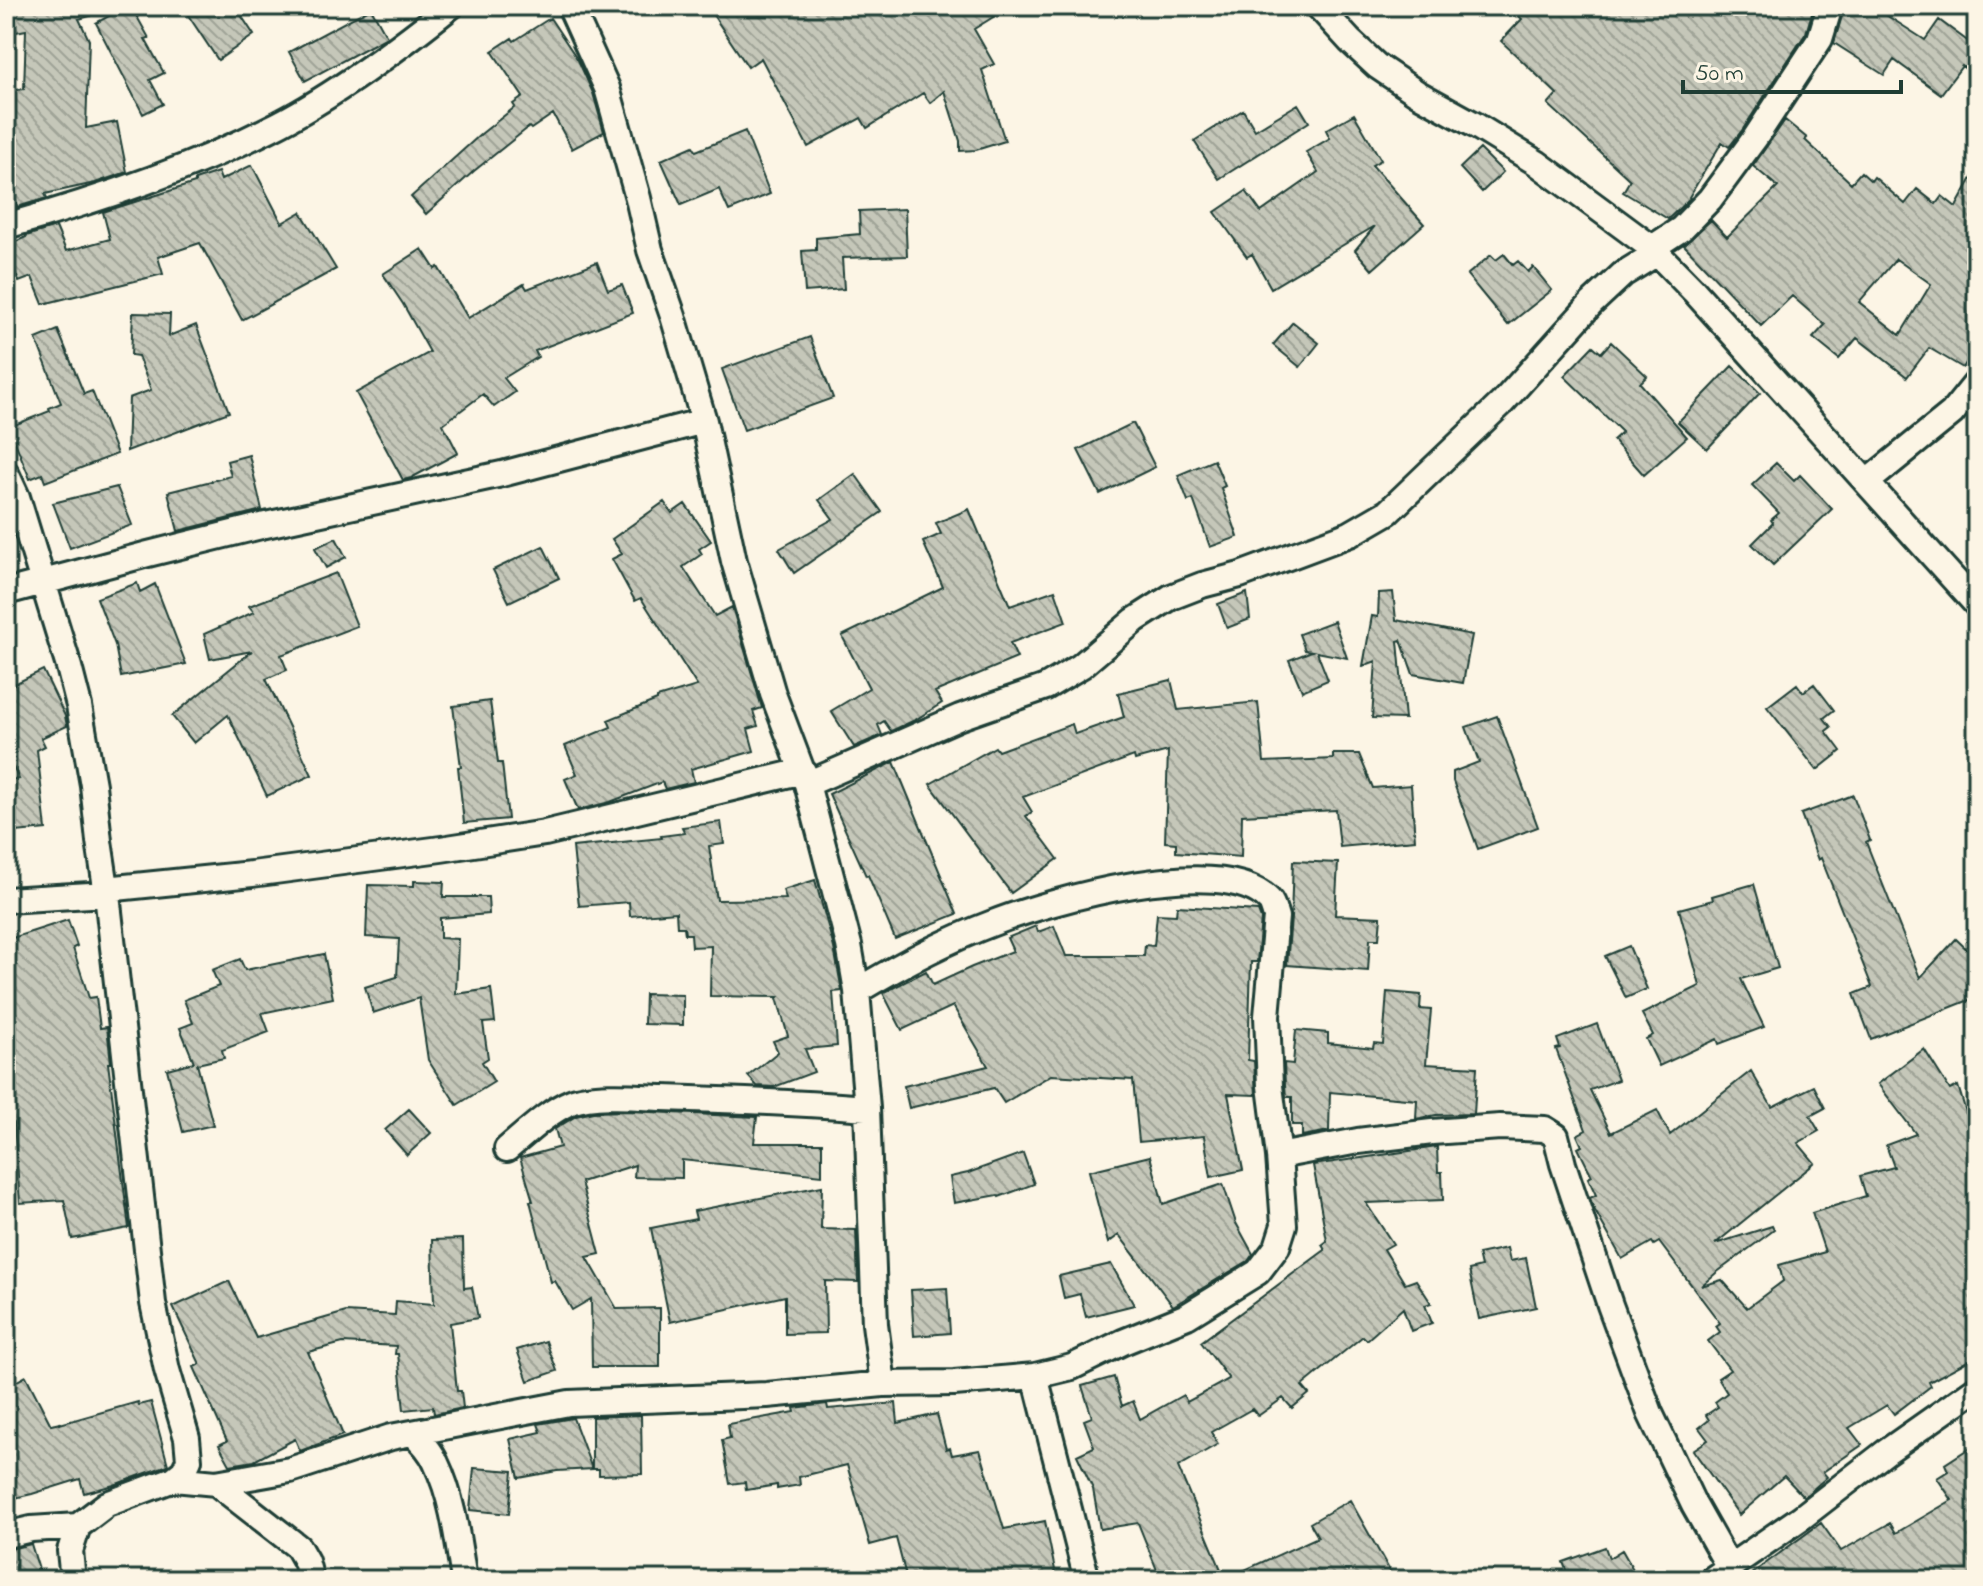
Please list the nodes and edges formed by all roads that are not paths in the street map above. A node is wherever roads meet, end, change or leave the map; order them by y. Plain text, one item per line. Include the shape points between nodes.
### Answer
1 (451, 6) edge
2 (570, 6) edge
3 (1318, 6) edge
4 (1830, 6) edge
5 (6, 226) edge
6 (1655, 250) junction
7 (1977, 382) edge
8 (704, 421) junction
9 (6, 473) edge
10 (1867, 482) junction
11 (43, 581) junction
12 (6, 592) edge
13 (1977, 605) edge
14 (805, 778) junction
15 (107, 892) junction
16 (6, 900) edge
17 (857, 991) junction
18 (867, 1108) junction
19 (507, 1149) dead end
20 (1279, 1156) junction
21 (1035, 1376) junction
22 (883, 1384) junction
23 (1977, 1388) edge
24 (413, 1433) junction
25 (174, 1479) junction
26 (216, 1483) junction
27 (78, 1526) junction
28 (6, 1535) edge
29 (1720, 1574) edge
30 (73, 1580) edge
31 (311, 1580) edge
32 (464, 1580) edge
33 (1087, 1580) edge

1 - 5 street via 333,92 270,129 172,172
2 - 8 street via 607,88 650,250
3 - 6 street via 1377,66 1537,163
4 - 6 street via 1820,39 1755,138 1710,199
6 - 10 street
6 - 14 street via 1592,303 1502,403 1388,512 1350,534 1171,597 1046,687
7 - 10 street via 1952,413
8 - 11 street
8 - 14 street via 734,561 773,694
9 - 11 street
10 - 13 street
11 - 12 street
11 - 15 street via 79,706
14 - 15 street via 545,833
14 - 17 street
15 - 16 street
15 - 25 street via 153,1303 187,1438 189,1460
17 - 18 street
17 - 20 street via 910,959 993,922 1084,894 1207,879 1257,891 1271,902 1276,917 1267,1016
18 - 19 street via 597,1098 572,1102
18 - 22 street via 875,1324
20 - 21 street via 1284,1225 1277,1247 1258,1272 1187,1316 1072,1367
20 - 29 street via 1358,1141 1486,1128 1545,1129 1556,1136 1650,1413
21 - 22 street
21 - 33 street
22 - 24 street via 569,1403
23 - 29 street
24 - 26 street via 290,1470
24 - 32 street via 437,1464
25 - 26 street
25 - 27 street via 107,1504
26 - 31 street via 298,1547
27 - 28 street
27 - 30 street via 70,1551

